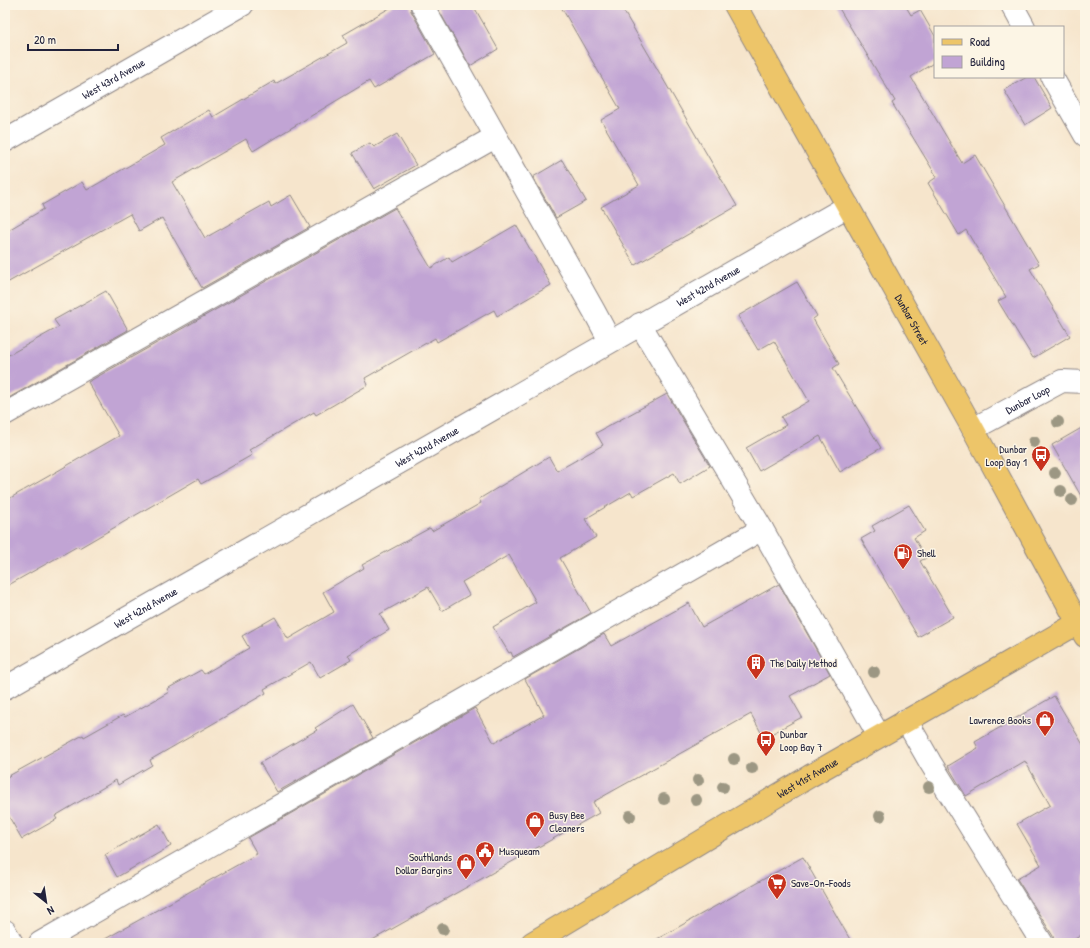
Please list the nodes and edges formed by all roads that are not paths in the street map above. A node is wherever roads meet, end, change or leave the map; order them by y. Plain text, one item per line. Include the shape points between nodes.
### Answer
1 (242, 5) edge
2 (422, 5) edge
3 (735, 5) edge
4 (1012, 5) edge
5 (1023, 26) edge
6 (1053, 78) edge
7 (1085, 135) edge
8 (495, 137) junction
9 (5, 141) edge
10 (848, 206) junction
11 (640, 324) junction
12 (610, 341) junction
13 (1085, 382) edge
14 (5, 414) edge
15 (973, 429) junction
16 (762, 529) junction
17 (1083, 626) edge
18 (5, 688) edge
19 (906, 720) junction
20 (880, 736) junction
21 (5, 931) edge
22 (12, 943) edge
23 (40, 943) edge
24 (532, 943) edge
25 (1042, 943) edge

1 - 9 street, West 43rd Avenue
2 - 8 street
3 - 10 main road, Dunbar Street
4 - 5 street
6 - 7 street
8 - 12 street
8 - 14 street
10 - 11 street, West 42nd Avenue
10 - 15 main road, Dunbar Street
11 - 12 street, West 42nd Avenue
11 - 16 street
12 - 18 street, West 42nd Avenue
13 - 15 street, Dunbar Loop via 1062,381
15 - 17 main road, Dunbar Street
16 - 20 street
16 - 23 street
17 - 19 main road, West 41st Avenue
19 - 20 main road, West 41st Avenue
19 - 25 street
20 - 24 main road, West 41st Avenue
21 - 22 street

